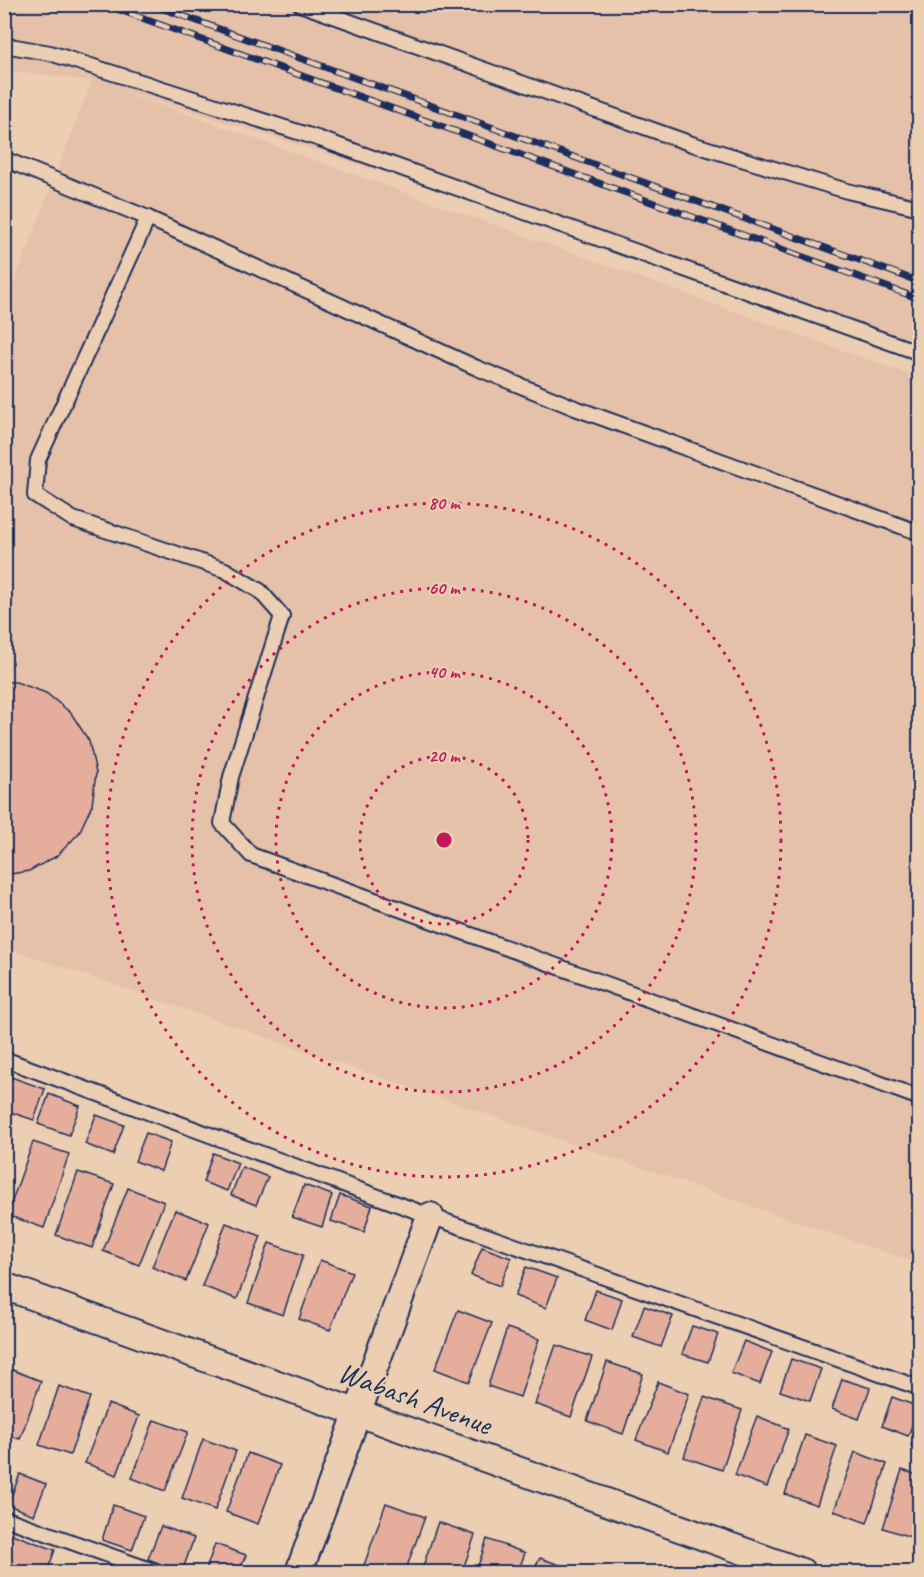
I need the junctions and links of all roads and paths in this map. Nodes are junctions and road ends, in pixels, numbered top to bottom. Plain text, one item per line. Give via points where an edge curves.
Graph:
1 (300, 4) edge
2 (4, 45) edge
3 (4, 159) edge
4 (920, 208) edge
5 (148, 218) junction
6 (920, 353) edge
7 (920, 532) edge
8 (4, 1059) edge
9 (920, 1098) edge
10 (430, 1216) junction
11 (4, 1286) edge
12 (920, 1388) edge
13 (357, 1412) junction
14 (4, 1518) edge
15 (156, 1572) edge
16 (298, 1572) edge
17 (802, 1572) edge

1 - 4 lane via 692,144 847,191
2 - 6 lane via 50,53 320,139
3 - 5 lane
5 - 7 lane via 477,368 575,408
5 - 9 lane via 38,460 35,495 73,519 225,570 260,591 282,616 231,777 222,823 251,855
8 - 10 lane
10 - 12 lane
10 - 13 street
11 - 13 street, Wabash Avenue
13 - 16 street
13 - 17 street, Wabash Avenue
14 - 15 lane

